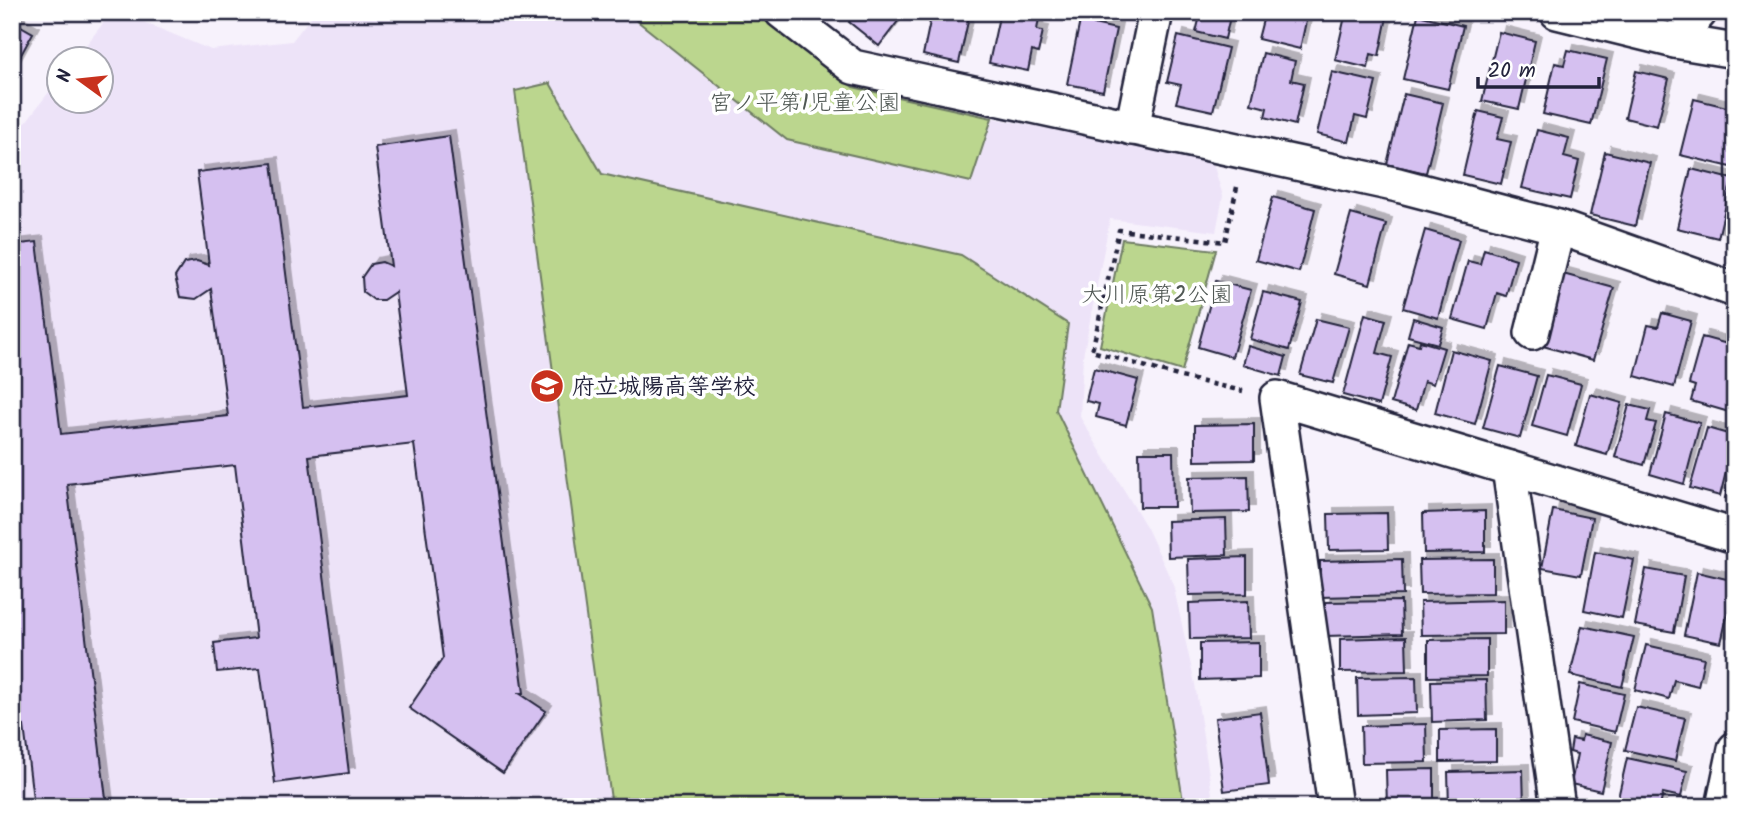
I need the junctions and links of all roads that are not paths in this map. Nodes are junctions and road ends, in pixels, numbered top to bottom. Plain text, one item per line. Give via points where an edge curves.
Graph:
1 (782, 12) edge
2 (1156, 12) edge
3 (1557, 12) edge
4 (1700, 12) edge
5 (1675, 41) junction
6 (1735, 51) edge
7 (1132, 128) junction
8 (1558, 227) junction
9 (1735, 289) edge
10 (1532, 333) dead end
11 (1509, 468) junction
12 (1735, 536) edge
13 (1735, 749) edge
14 (1335, 807) edge
15 (1558, 807) edge
16 (1723, 807) edge

1 - 7 street via 853,67
2 - 7 street
3 - 5 street
4 - 5 street
5 - 6 street
7 - 8 street via 1398,185
8 - 9 street
8 - 10 street
11 - 12 street
11 - 14 street via 1277,398
11 - 15 street
13 - 16 street

